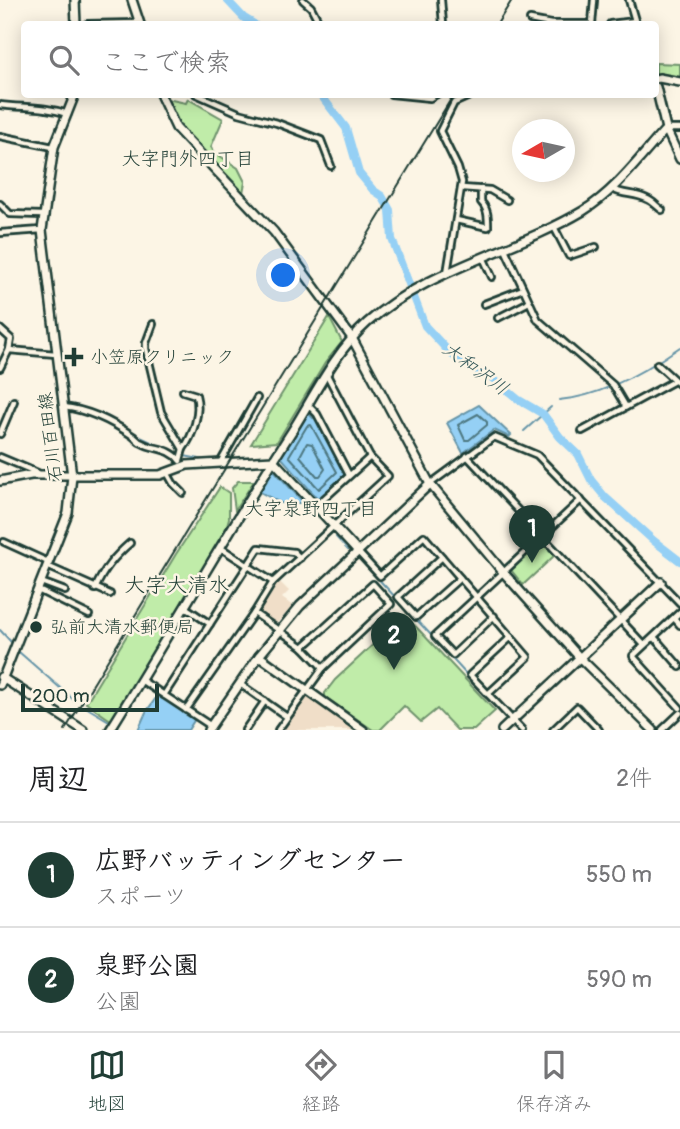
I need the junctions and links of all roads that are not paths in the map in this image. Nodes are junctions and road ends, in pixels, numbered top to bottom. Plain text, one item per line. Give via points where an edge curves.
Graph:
1 (75, 0) edge
2 (132, 0) edge
3 (303, 0) edge
4 (441, 0) edge
5 (594, 0) edge
6 (629, 0) edge
7 (530, 20) dead end
8 (76, 21) edge
9 (138, 21) edge
10 (318, 21) edge
11 (443, 21) edge
12 (535, 21) edge
13 (592, 21) edge
14 (635, 21) edge
15 (659, 78) edge
16 (680, 82) edge
17 (74, 98) edge
18 (162, 98) edge
19 (204, 98) edge
20 (465, 98) edge
21 (659, 98) edge
22 (0, 106) edge
23 (69, 115) junction
24 (666, 129) junction
25 (680, 129) edge
26 (0, 135) edge
27 (54, 147) junction
28 (680, 159) edge
29 (331, 166) dead end
30 (461, 188) junction
31 (481, 189) junction
32 (612, 189) junction
33 (508, 200) dead end
34 (0, 204) edge
35 (662, 210) dead end
36 (42, 215) junction
37 (456, 219) junction
38 (554, 226) junction
39 (42, 230) junction
40 (0, 233) edge
41 (596, 247) dead end
42 (505, 248) junction
43 (483, 256) junction
44 (447, 274) junction
45 (492, 277) dead end
46 (523, 289) junction
47 (529, 302) junction
48 (484, 304) dead end
49 (498, 318) dead end
50 (153, 324) dead end
51 (0, 329) edge
52 (352, 338) junction
53 (9, 350) junction
54 (56, 354) junction
55 (657, 364) dead end
56 (0, 368) edge
57 (326, 374) junction
58 (674, 381) junction
59 (680, 385) edge
60 (183, 391) dead end
61 (257, 398) dead end
62 (14, 401) dead end
63 (308, 405) junction
64 (63, 407) junction
65 (626, 407) junction
66 (582, 431) dead end
67 (0, 434) edge
68 (183, 449) junction
69 (467, 456) junction
70 (0, 457) edge
71 (370, 457) junction
72 (273, 460) junction
73 (181, 463) junction
74 (220, 464) junction
75 (168, 474) junction
76 (43, 475) junction
77 (349, 475) junction
78 (72, 476) junction
79 (0, 481) edge
80 (430, 484) junction
81 (183, 494) dead end
82 (581, 500) junction
83 (316, 506) junction
84 (334, 527) junction
85 (542, 536) junction
86 (4, 542) dead end
87 (130, 543) dead end
88 (221, 548) junction
89 (358, 552) junction
90 (442, 557) junction
91 (300, 558) junction
92 (48, 564) junction
93 (248, 566) junction
94 (503, 572) junction
95 (460, 578) junction
96 (273, 582) junction
97 (661, 582) junction
98 (40, 586) junction
99 (95, 589) junction
100 (65, 591) dead end
101 (110, 594) dead end
102 (477, 597) junction
103 (680, 603) edge
104 (185, 607) junction
105 (680, 612) edge
106 (254, 614) junction
107 (89, 615) dead end
108 (494, 617) junction
109 (674, 618) junction
110 (620, 620) junction
111 (210, 624) junction
112 (680, 625) edge
113 (279, 630) junction
114 (511, 637) junction
115 (654, 638) junction
116 (644, 645) junction
117 (303, 647) junction
118 (259, 656) junction
119 (580, 658) junction
120 (323, 667) junction
121 (680, 667) edge
122 (1, 680) edge
123 (140, 680) junction
124 (240, 684) junction
125 (306, 689) junction
126 (488, 694) junction
127 (164, 695) junction
128 (265, 701) junction
129 (186, 710) junction
130 (680, 710) edge
131 (287, 717) junction
132 (513, 720) junction
133 (210, 728) edge
134 (557, 729) edge
135 (83, 730) edge
136 (110, 730) edge
137 (245, 730) edge
138 (278, 730) edge
139 (363, 730) edge
140 (502, 730) edge
141 (522, 730) edge
142 (599, 730) edge
143 (653, 730) edge
144 (662, 730) edge

1 - 8 street
2 - 9 street
3 - 10 street
4 - 11 street
5 - 13 street
6 - 14 street
7 - 12 street
15 - 16 street
17 - 23 street, 石川百田線
18 - 52 street via 176,128 264,219
19 - 29 street via 321,140
20 - 30 street via 454,103 440,131 458,168
21 - 24 street
22 - 23 street via 38,105
23 - 27 street, 石川百田線
24 - 25 street
24 - 28 street
24 - 32 street
26 - 27 street
27 - 36 street, 石川百田線
30 - 31 street
30 - 37 street
31 - 33 street
31 - 37 street via 488,227
32 - 35 street via 649,199
32 - 38 street
34 - 36 street via 10,214
36 - 39 street, 石川百田線
37 - 44 street
38 - 41 street via 569,256
38 - 42 street
39 - 40 street
39 - 54 street, 石川百田線
42 - 43 street
42 - 46 street
43 - 44 street
43 - 45 street
44 - 52 street via 396,302
46 - 47 street
46 - 48 street
47 - 49 street
47 - 65 street via 547,330 613,384
50 - 68 street via 146,343 154,388 161,412
51 - 53 street via 11,339
52 - 57 street
52 - 80 street
53 - 54 street
53 - 56 street
54 - 64 street, 石川百田線
55 - 58 street
57 - 63 street
57 - 71 street
58 - 59 street
58 - 65 street
60 - 68 street via 196,396 198,402 192,437
61 - 74 street
62 - 67 street
63 - 72 street
63 - 77 street
64 - 73 street via 80,408
64 - 78 street, 石川百田線
65 - 66 street
68 - 73 street
69 - 80 street
69 - 82 street via 494,437 537,455
69 - 85 street
70 - 76 street
71 - 77 street
71 - 84 street via 388,477
72 - 74 street
72 - 83 street
72 - 88 street
73 - 74 street
73 - 75 street
75 - 78 street
75 - 81 street
76 - 78 street
76 - 79 street
77 - 83 street
78 - 92 street, 石川百田線 via 68,513
80 - 89 street
80 - 94 street
82 - 85 street
82 - 97 street
83 - 84 street
84 - 89 street
84 - 91 street
85 - 94 street
85 - 110 street
86 - 92 street
87 - 99 street via 115,555
88 - 93 street
88 - 104 street
89 - 90 street via 380,576 424,536
89 - 113 street
90 - 95 street
90 - 95 street via 398,597 416,617
91 - 93 street via 294,552 259,548
91 - 96 street
92 - 98 street, 石川百田線
92 - 99 street
93 - 96 street
93 - 111 street
94 - 102 street
94 - 119 street
95 - 102 street
96 - 106 street
97 - 103 street
97 - 110 street
98 - 100 street
98 - 107 street
98 - 122 street, 石川百田線
99 - 101 street
102 - 108 street
102 - 108 street via 435,636 453,655
104 - 111 street
104 - 123 street
105 - 109 street
106 - 113 street
106 - 129 street
108 - 114 street
109 - 112 street
109 - 115 street
110 - 116 street
110 - 119 street
111 - 127 street
113 - 117 street
113 - 118 street
114 - 126 street via 528,657
114 - 126 street via 470,675
115 - 116 street
115 - 121 street
116 - 130 street via 633,656
117 - 120 street
117 - 120 street via 373,584 391,604
118 - 124 street
118 - 125 street
119 - 132 street
119 - 143 street
120 - 125 street
122 - 135 street
123 - 127 street
123 - 136 street
124 - 128 street
124 - 133 street
125 - 131 street
125 - 139 street
126 - 132 street
127 - 129 street
128 - 131 street
128 - 137 street
129 - 133 street
130 - 144 street
131 - 138 street
132 - 140 street
132 - 141 street
134 - 142 street via 577,707

